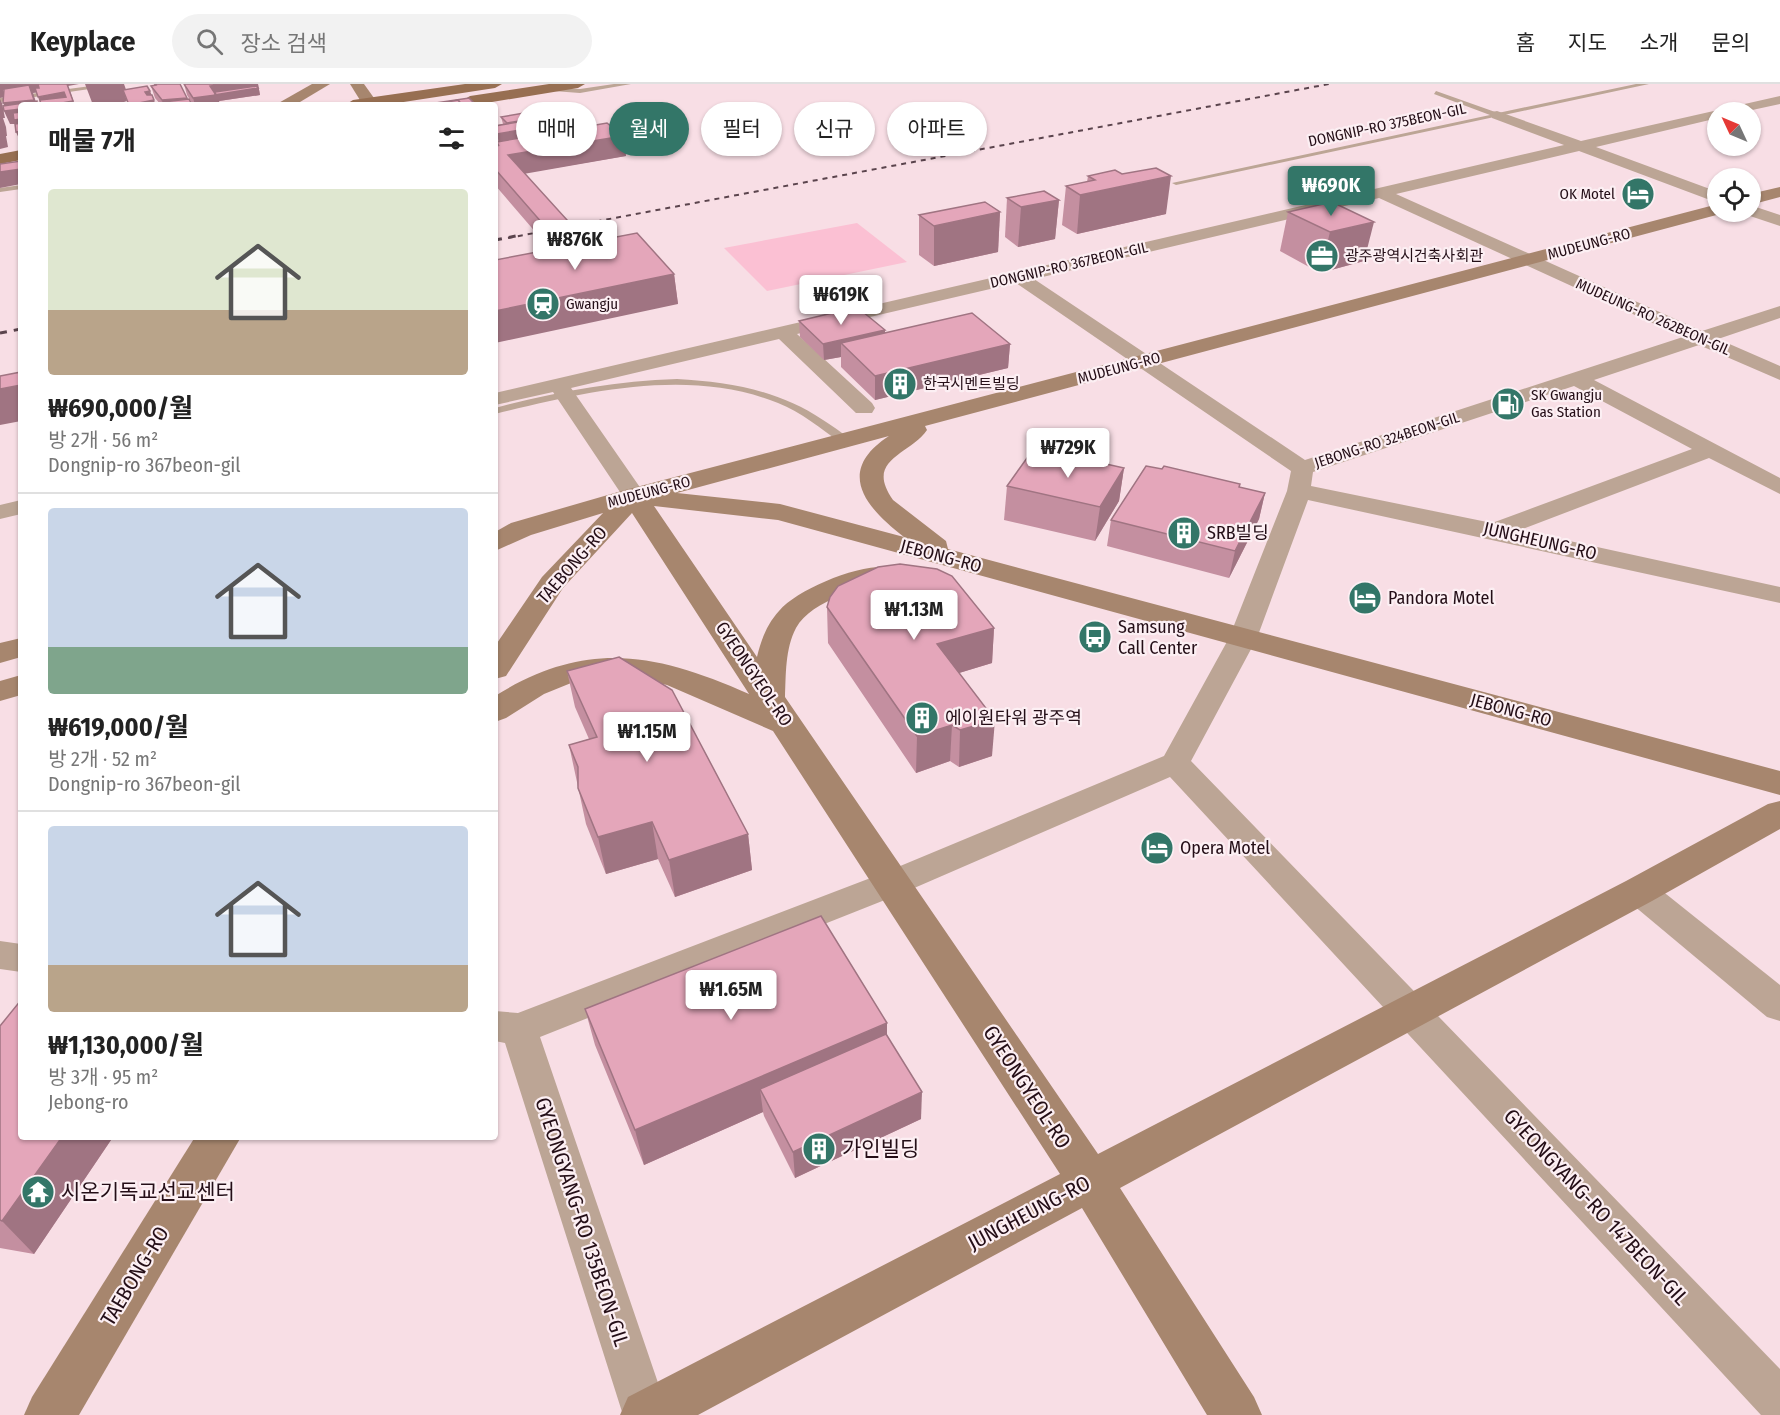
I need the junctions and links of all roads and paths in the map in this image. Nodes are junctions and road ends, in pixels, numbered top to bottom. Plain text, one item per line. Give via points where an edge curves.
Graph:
1 (121, 84) edge
2 (323, 84) edge
3 (357, 84) edge
4 (495, 84) edge
5 (578, 84) edge
6 (628, 84) edge
7 (1646, 84) edge
8 (540, 90) junction
9 (1436, 93) dead end
10 (0, 100) edge
11 (1780, 100) edge
12 (290, 102) edge
13 (369, 102) edge
14 (382, 102) edge
15 (461, 102) edge
16 (1761, 104) edge
17 (1761, 108) edge
18 (1780, 114) edge
19 (1497, 115) junction
20 (1707, 117) edge
21 (1580, 146) junction
22 (18, 156) edge
23 (0, 159) edge
24 (18, 170) edge
25 (0, 173) edge
26 (1176, 183) dead end
27 (18, 187) edge
28 (0, 190) edge
29 (1379, 192) junction
30 (1780, 192) edge
31 (1707, 194) edge
32 (1761, 197) edge
33 (1707, 212) edge
34 (1761, 214) edge
35 (1780, 221) edge
36 (1526, 261) junction
37 (1018, 276) junction
38 (1780, 312) edge
39 (782, 331) junction
40 (1700, 337) junction
41 (1142, 362) junction
42 (1780, 374) edge
43 (1575, 378) junction
44 (562, 389) junction
45 (498, 399) edge
46 (864, 408) dead end
47 (498, 410) edge
48 (949, 412) junction
49 (844, 440) junction
50 (1711, 450) junction
51 (1301, 480) junction
52 (1780, 487) edge
53 (634, 496) junction
54 (18, 508) edge
55 (0, 512) edge
56 (508, 529) edge
57 (1494, 531) junction
58 (968, 563) junction
59 (1780, 595) edge
60 (1243, 638) junction
61 (18, 648) edge
62 (0, 653) edge
63 (498, 664) edge
64 (18, 686) edge
65 (0, 691) edge
66 (498, 709) edge
67 (778, 711) junction
68 (1175, 763) junction
69 (1780, 783) edge
70 (1780, 813) edge
71 (893, 882) junction
72 (1639, 891) junction
73 (0, 955) edge
74 (18, 958) edge
75 (1780, 1006) edge
76 (1411, 1012) junction
77 (507, 1027) edge
78 (217, 1140) edge
79 (1090, 1181) junction
80 (1780, 1402) edge
81 (50, 1415) edge
82 (646, 1415) edge
83 (1236, 1415) edge

1 - 10 lane via 82,93
2 - 12 street
3 - 13 street
4 - 14 main road
5 - 8 main road
6 - 8 lane via 580,91
7 - 19 lane, DONGNIP-RO 375BEON-GIL
8 - 15 main road
9 - 19 lane, DONGNIP-RO 375BEON-GIL
11 - 16 street
17 - 18 street
19 - 21 street
19 - 26 lane, DONGNIP-RO 375BEON-GIL
20 - 21 street, DONGNIP-RO 367BEON-GIL
21 - 29 street, DONGNIP-RO 367BEON-GIL
21 - 31 street
22 - 23 main road
24 - 25 main road
27 - 28 lane
29 - 36 street, MUDEUNG-RO 262BEON-GIL
29 - 37 street, DONGNIP-RO 367BEON-GIL
30 - 32 street
33 - 36 street, MUDEUNG-RO
34 - 35 street
36 - 40 street, MUDEUNG-RO 262BEON-GIL
36 - 41 street, MUDEUNG-RO
37 - 39 street, DONGNIP-RO 367BEON-GIL
37 - 41 street
38 - 40 street, JEBONG-RO 324BEON-GIL
39 - 44 street, DONGNIP-RO 367BEON-GIL
39 - 46 street
40 - 42 street, MUDEUNG-RO 262BEON-GIL
40 - 43 street, JEBONG-RO 324BEON-GIL
41 - 48 street, MUDEUNG-RO
41 - 51 street
43 - 50 street
43 - 51 street, JEBONG-RO 324BEON-GIL
44 - 45 street, DONGNIP-RO 367BEON-GIL
44 - 47 lane
44 - 49 lane via 627,384 736,387 782,402
44 - 53 street
48 - 49 street, MUDEUNG-RO
48 - 58 street via 889,445 875,458 870,472 874,491 884,508
49 - 53 street, MUDEUNG-RO
50 - 52 street
50 - 57 street
51 - 57 street, JUNGHEUNG-RO
51 - 60 street, JEBONG-RO 324BEON-GIL
53 - 56 street, MUDEUNG-RO
53 - 58 street, JEBONG-RO via 780,512
53 - 63 street, TAEBONG-RO via 552,583
53 - 67 street, GYEONGYEOL-RO
54 - 55 street
57 - 59 street, JUNGHEUNG-RO
58 - 60 street, JEBONG-RO
58 - 67 street via 880,575 838,585 812,600 784,622 773,652
60 - 68 street
60 - 69 street, JEBONG-RO
61 - 62 street
64 - 65 street
66 - 67 street via 519,693 573,670 636,668 686,679
67 - 71 street, GYEONGYEOL-RO
68 - 71 street
68 - 76 street
70 - 72 street, JUNGHEUNG-RO
71 - 77 street
71 - 79 street, GYEONGYEOL-RO
72 - 75 street
72 - 76 street, JUNGHEUNG-RO
73 - 74 street
76 - 79 street, JUNGHEUNG-RO
76 - 80 street, GYEONGYANG-RO 147BEON-GIL
77 - 82 street, GYEONGYANG-RO 135BEON-GIL
78 - 81 street, TAEBONG-RO
79 - 82 street, JUNGHEUNG-RO
79 - 83 street, GYEONGYEOL-RO

